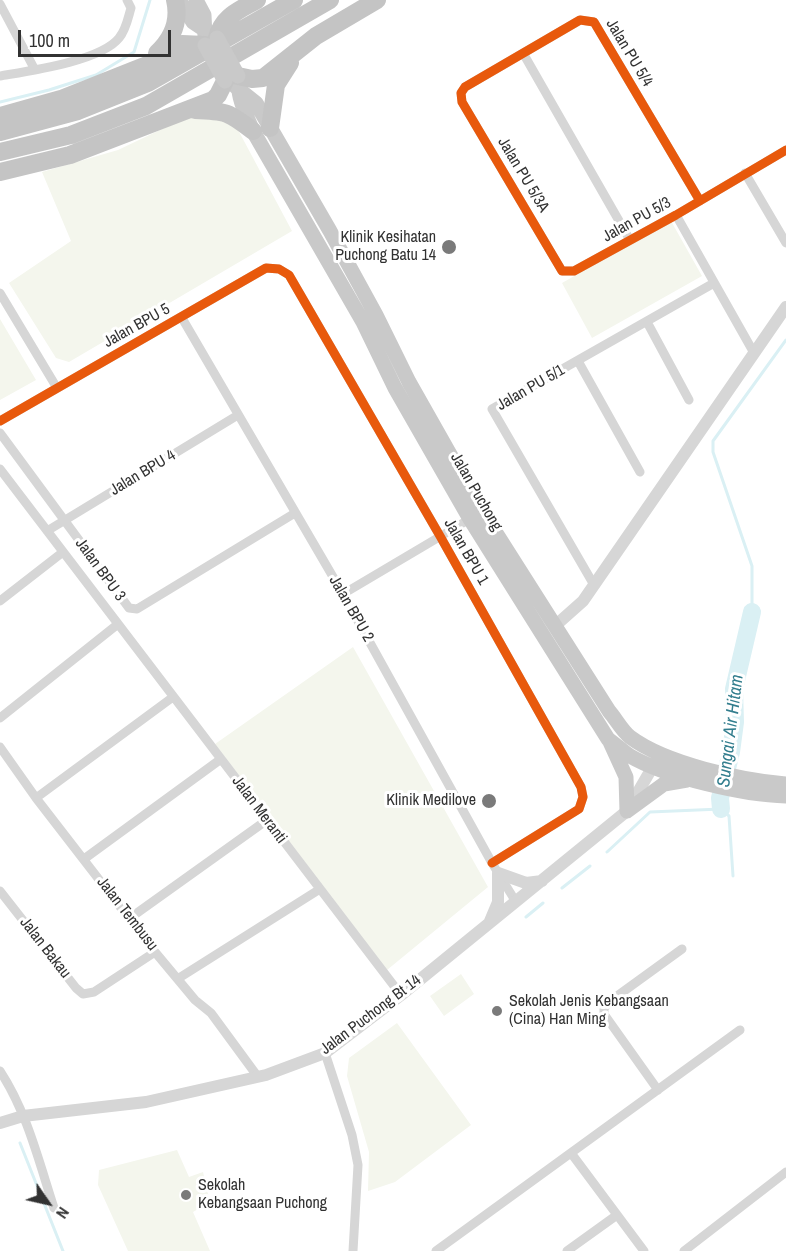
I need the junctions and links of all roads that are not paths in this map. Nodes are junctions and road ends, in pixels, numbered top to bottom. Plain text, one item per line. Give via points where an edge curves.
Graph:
1 (127, 0) edge
2 (177, 0) edge
3 (196, 0) edge
4 (257, 0) edge
5 (294, 0) edge
6 (330, 0) edge
7 (377, 0) edge
8 (0, 4) edge
9 (316, 36) junction
10 (209, 37) junction
11 (523, 53) junction
12 (35, 70) junction
13 (134, 70) junction
14 (0, 76) edge
15 (233, 82) junction
16 (461, 93) joint
17 (187, 110) junction
18 (0, 116) edge
19 (262, 130) junction
20 (0, 132) edge
21 (786, 150) edge
22 (0, 152) edge
23 (0, 172) edge
24 (745, 173) junction
25 (700, 201) junction
26 (676, 215) junction
27 (630, 240) junction
28 (786, 243) edge
29 (562, 271) joint
30 (289, 275) joint
31 (714, 283) junction
32 (0, 293) edge
33 (786, 306) edge
34 (182, 318) junction
35 (647, 322) junction
36 (754, 353) junction
37 (578, 361) junction
38 (57, 388) junction
39 (689, 400) dead end
40 (238, 415) junction
41 (0, 421) edge
42 (0, 433) edge
43 (640, 472) dead end
44 (2, 474) edge
45 (295, 513) junction
46 (476, 515) junction
47 (64, 521) junction
48 (47, 531) junction
49 (440, 536) junction
50 (63, 552) junction
51 (594, 585) junction
52 (343, 594) junction
53 (0, 601) edge
54 (118, 624) junction
55 (556, 625) junction
56 (173, 697) junction
57 (0, 718) edge
58 (608, 739) junction
59 (0, 747) edge
60 (220, 759) junction
61 (656, 760) junction
62 (702, 776) junction
63 (786, 784) edge
64 (742, 785) junction
65 (786, 796) edge
66 (36, 798) junction
67 (627, 811) junction
68 (267, 820) junction
69 (84, 860) junction
70 (495, 868) junction
71 (542, 881) junction
72 (320, 889) junction
73 (0, 891) edge
74 (516, 902) junction
75 (130, 918) junction
76 (489, 922) junction
77 (682, 949) dead end
78 (155, 952) junction
79 (179, 978) junction
80 (400, 995) junction
81 (740, 1030) dead end
82 (325, 1053) junction
83 (0, 1071) edge
84 (258, 1077) junction
85 (658, 1090) junction
86 (23, 1116) junction
87 (0, 1123) edge
88 (571, 1153) junction
89 (786, 1172) edge
90 (54, 1208) dead end
91 (617, 1215) junction
92 (353, 1251) edge
93 (436, 1251) edge
94 (567, 1251) edge
95 (644, 1251) edge
96 (684, 1251) edge

1 - 12 street via 131,8 118,40 94,55
2 - 10 main road, Jalan Puchong
2 - 13 highway via 176,26 171,38
3 - 10 main road, Jalan Puchong
4 - 10 highway via 225,20
5 - 20 highway via 148,83 78,111
6 - 22 highway via 146,106 71,135
7 - 9 highway
8 - 12 street
9 - 15 highway via 262,78
9 - 19 highway via 286,67
10 - 13 highway via 182,44
10 - 15 main road, Jalan Puchong, bridge
11 - 16 street, Jalan PU 5/4
11 - 25 street, Jalan PU 5/4 via 580,20 594,22
11 - 27 street
12 - 14 street
13 - 18 highway via 62,99
15 - 17 highway via 213,100
15 - 19 main road, Jalan Puchong via 242,108
16 - 29 street, Jalan PU 5/3A via 462,102
17 - 19 highway via 221,111
17 - 23 highway via 70,155
19 - 46 main road, Jalan Puchong via 395,388
19 - 46 main road, Jalan Puchong via 330,231
21 - 24 street, Jalan PU 5/3
24 - 25 street, Jalan PU 5/3
24 - 28 street
25 - 26 street, Jalan PU 5/3
26 - 27 street, Jalan PU 5/3
26 - 31 street
27 - 29 street, Jalan PU 5/3 via 574,271
30 - 34 street, Jalan BPU 5 via 266,268
30 - 49 street, Jalan BPU 1
31 - 35 street, Jalan PU 5/1
31 - 36 street
32 - 38 street
33 - 36 street
34 - 38 street, Jalan BPU 5
34 - 40 street, Jalan BPU 2
35 - 37 street, Jalan PU 5/1
35 - 39 street
36 - 51 street
37 - 43 street
37 - 51 street, Jalan PU 5/1 via 492,410
38 - 41 street, Jalan BPU 5
40 - 45 street, Jalan BPU 2
40 - 47 street, Jalan BPU 4
42 - 47 street, Jalan BPU 3
44 - 48 street, Jalan Meranti
45 - 47 street, Jalan BPU 3 via 137,609 123,603
45 - 52 street, Jalan BPU 2
46 - 49 street
46 - 55 main road, Jalan Puchong
46 - 58 main road, Jalan Puchong
47 - 48 street, Jalan BPU 4
48 - 50 street, Jalan Meranti
49 - 52 street
49 - 70 street, Jalan BPU 1 via 583,796 579,809 541,832
50 - 53 street
50 - 54 street, Jalan Meranti
51 - 55 street via 583,602
52 - 70 street, Jalan BPU 2
54 - 56 street, Jalan Meranti
54 - 57 street
55 - 61 main road, Jalan Puchong via 609,711 628,736
56 - 60 street, Jalan Meranti
56 - 66 street
58 - 61 main road, Jalan Puchong via 630,755
58 - 67 main road via 626,777
59 - 66 street, Jalan Tembusu
60 - 68 street, Jalan Meranti
60 - 69 street
61 - 62 main road, Jalan Puchong
61 - 67 street, Jalan Puchong Bt 14
62 - 64 main road, Jalan Puchong
62 - 67 main road via 664,784
63 - 64 main road, Jalan Puchong
64 - 65 main road, Jalan Puchong
66 - 69 street, Jalan Tembusu
67 - 71 street, Jalan Puchong Bt 14
68 - 72 street, Jalan Meranti
68 - 75 street
69 - 75 street, Jalan Tembusu
70 - 71 street via 526,883
70 - 74 street, Jalan BPU 2
70 - 76 street via 498,902
71 - 74 street, Jalan Puchong Bt 14
72 - 79 street
72 - 80 street, Jalan Meranti
73 - 78 street, Jalan Bakau via 83,994 94,992
74 - 76 street, Jalan Puchong Bt 14
75 - 78 street, Jalan Tembusu
76 - 80 street, Jalan Puchong Bt 14
77 - 85 street via 604,1008 604,1014
78 - 79 street, Jalan Tembusu
79 - 84 street, Jalan Tembusu via 195,1000 211,1013
80 - 82 street, Jalan Puchong Bt 14
81 - 85 street
82 - 84 street, Jalan Puchong Bt 14
82 - 92 street via 358,1165
83 - 86 street
84 - 86 street, Jalan Puchong Bt 14 via 146,1102
85 - 88 street
86 - 87 street, Jalan Puchong Bt 14
86 - 90 street
88 - 91 street
88 - 93 street
89 - 96 street
91 - 94 street
91 - 95 street

